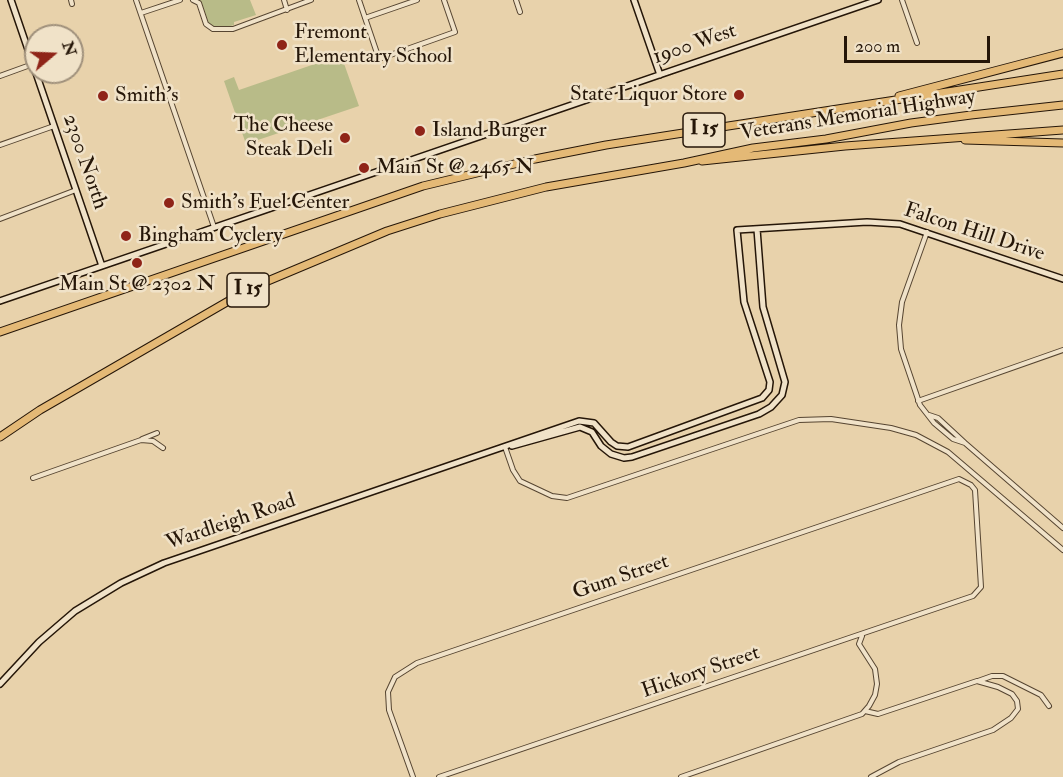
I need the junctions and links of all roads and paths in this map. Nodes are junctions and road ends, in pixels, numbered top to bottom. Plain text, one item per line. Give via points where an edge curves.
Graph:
1 (10, 0) edge
2 (136, 0) edge
3 (180, 0) edge
4 (193, 0) edge
5 (284, 0) edge
6 (311, 0) edge
7 (358, 0) edge
8 (417, 0) edge
9 (444, 0) edge
10 (516, 0) edge
11 (633, 0) edge
12 (878, 0) edge
13 (902, 0) edge
14 (287, 9) junction
15 (520, 12) dead end
16 (141, 13) junction
17 (365, 18) junction
18 (24, 39) edge
19 (917, 43) dead end
20 (1063, 53) edge
21 (24, 67) edge
22 (1063, 74) edge
23 (660, 75) junction
24 (0, 76) edge
25 (40, 84) edge
26 (874, 104) junction
27 (1063, 105) edge
28 (54, 126) junction
29 (1063, 130) edge
30 (939, 139) junction
31 (1063, 142) edge
32 (0, 145) edge
33 (684, 163) junction
34 (76, 190) junction
35 (0, 219) edge
36 (214, 227) junction
37 (758, 229) junction
38 (927, 232) junction
39 (102, 266) junction
40 (1063, 279) edge
41 (0, 301) edge
42 (0, 332) edge
43 (1063, 350) edge
44 (918, 401) junction
45 (157, 433) dead end
46 (0, 437) edge
47 (141, 440) junction
48 (504, 447) junction
49 (163, 448) dead end
50 (33, 478) dead end
51 (959, 479) joint
52 (1063, 528) edge
53 (1063, 550) edge
54 (865, 633) junction
55 (977, 681) junction
56 (0, 684) edge
57 (1049, 706) dead end
58 (865, 711) junction
59 (413, 777) edge
60 (439, 777) edge
61 (682, 777) edge
62 (871, 777) edge

1 - 18 main road, 2300 North
2 - 16 street
3 - 16 street
4 - 14 street via 199,3 206,24 213,29 232,29
5 - 14 street
6 - 14 street
7 - 17 street
8 - 17 street
9 - 17 street via 455,32 379,59
10 - 15 street
11 - 23 main road
12 - 23 main road, 1900 West
13 - 19 street
16 - 36 street
20 - 26 highway
21 - 24 street
22 - 26 highway, Veterans Memorial Highway / I 15
23 - 36 main road, 1900 West
25 - 28 main road, 2300 North
26 - 42 highway, Veterans Memorial Highway / I 15 via 606,145 423,186
27 - 33 highway, Veterans Memorial Highway / I 15 via 911,123
28 - 32 street
28 - 34 main road, 2300 North
29 - 30 highway
30 - 31 highway
30 - 33 highway
33 - 46 highway, Veterans Memorial Highway / I 15 via 546,187 377,235 251,288
34 - 35 street
34 - 39 main road, 2300 North
36 - 39 main road, 1900 West
37 - 38 main road, Falcon Hill Drive via 867,222 900,224
37 - 48 main road via 763,308 785,382 782,395 771,407 632,457 607,452 592,432 580,427
37 - 48 main road, Falcon Hill Drive via 734,230 744,302 770,381 765,396 632,447 614,444 597,425 584,420
38 - 40 main road, Falcon Hill Drive
38 - 44 street via 903,294 899,324 901,349
39 - 41 main road, 1900 West
43 - 44 street
44 - 52 street via 950,437 965,443
45 - 47 street
47 - 49 street via 153,441
47 - 50 street
48 - 53 street via 520,481 552,496 567,498 799,420 825,418 891,428 916,435 948,452
48 - 56 main road, Wardleigh Road via 135,576 63,621
51 - 54 street, Hickory Street via 975,490 981,587 973,597
51 - 59 street, Gum Street via 417,663 395,677 388,692 390,710
54 - 58 street via 860,644 875,669 877,684
54 - 60 street, Hickory Street
55 - 57 street via 1003,676 1041,695
55 - 58 street via 878,714
55 - 62 street via 1012,694 1018,709 1011,718 993,730 899,762
58 - 61 street

